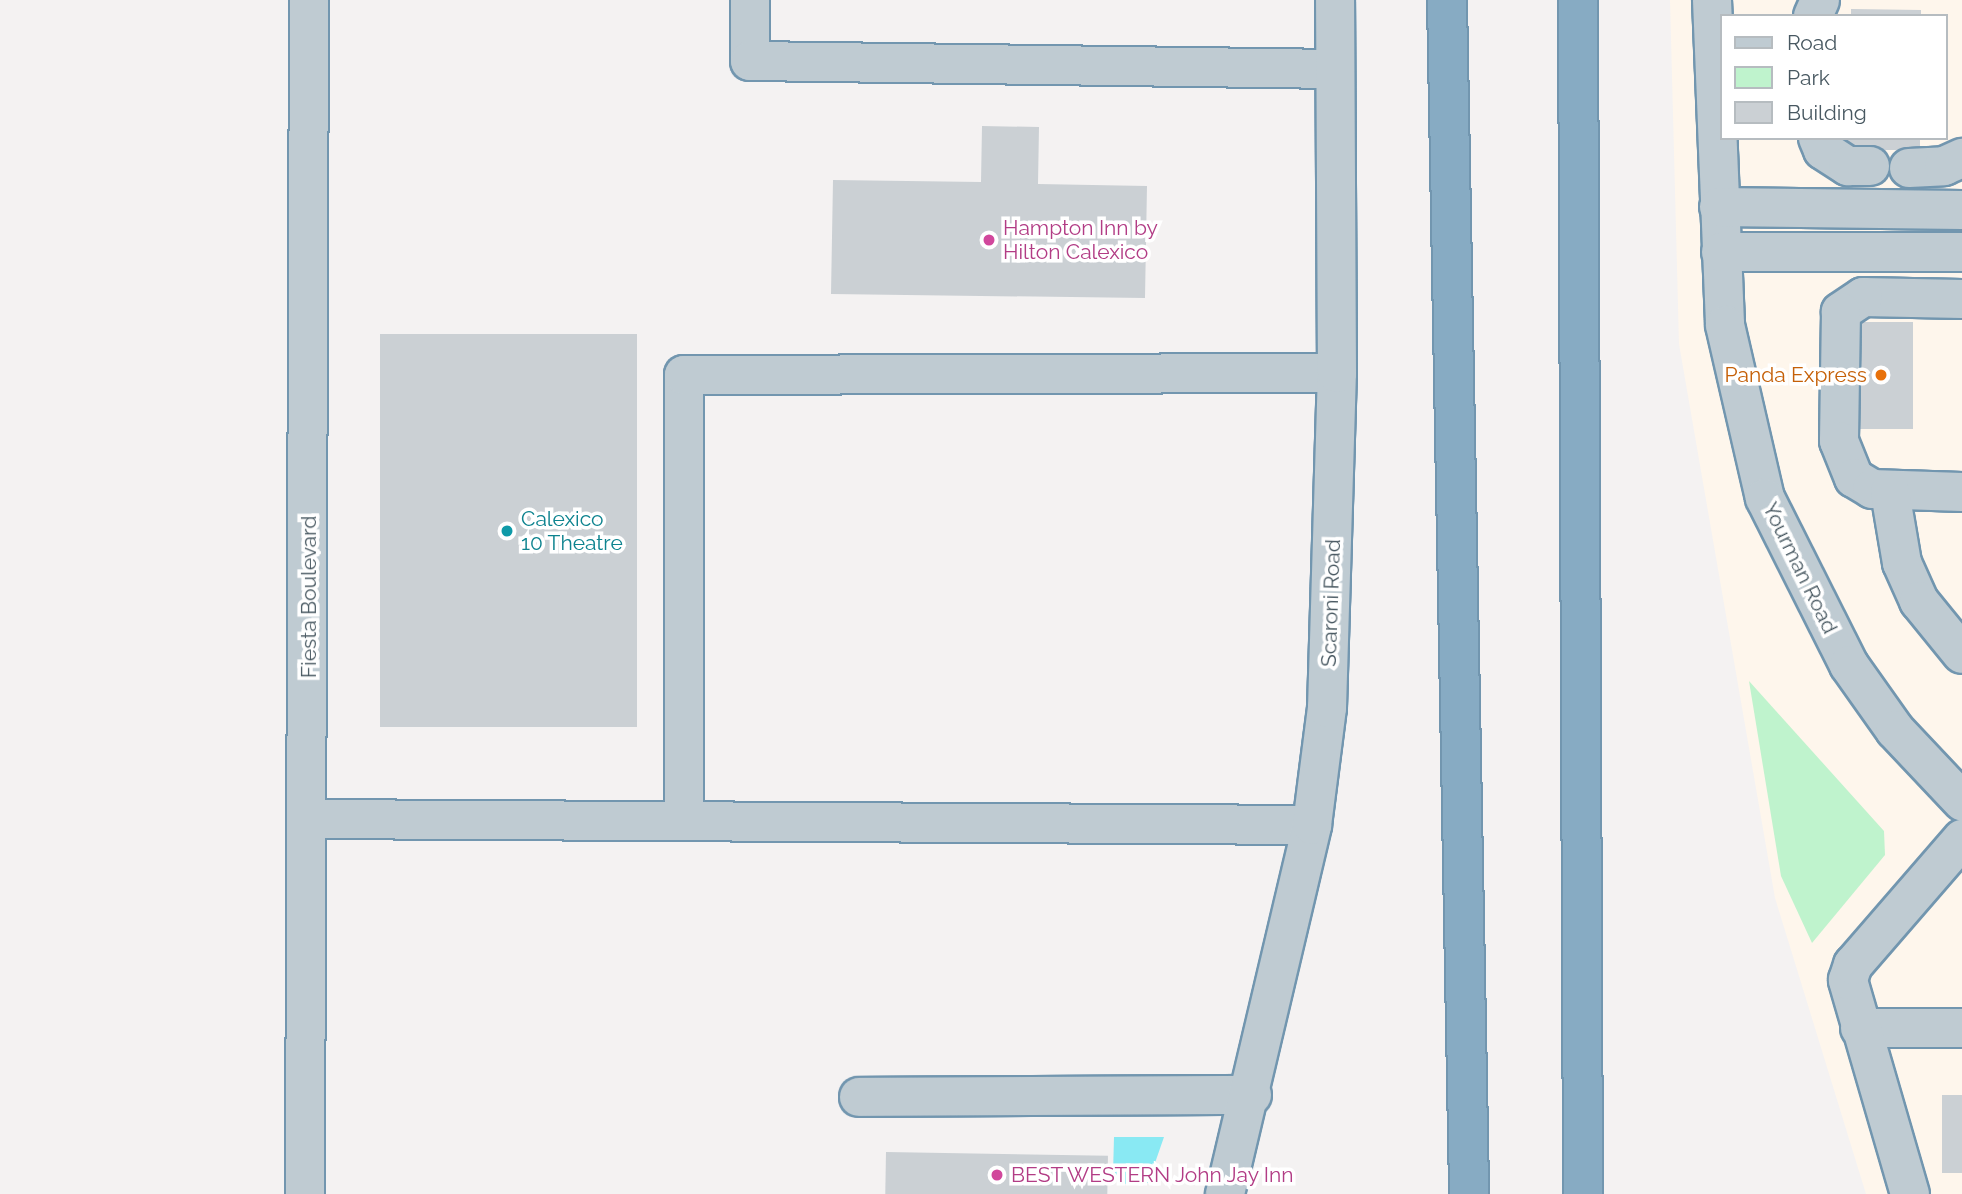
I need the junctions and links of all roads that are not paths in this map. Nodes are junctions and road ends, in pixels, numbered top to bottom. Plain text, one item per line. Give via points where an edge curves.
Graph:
1 (309, 0) edge
2 (750, 0) edge
3 (1335, 0) edge
4 (1447, 0) edge
5 (1578, 0) edge
6 (1712, 0) edge
7 (1335, 69) junction
8 (1819, 140) edge
9 (1962, 158) edge
10 (1870, 166) dead end
11 (1909, 168) dead end
12 (1719, 207) junction
13 (1962, 210) edge
14 (1721, 252) junction
15 (1962, 252) edge
16 (1962, 299) edge
17 (1337, 373) junction
18 (1890, 492) junction
19 (1962, 492) edge
20 (1962, 654) edge
21 (1962, 801) edge
22 (309, 819) junction
23 (684, 821) junction
24 (1312, 825) junction
25 (1962, 839) edge
26 (1860, 1028) junction
27 (1962, 1028) edge
28 (1252, 1095) junction
29 (859, 1097) dead end
30 (304, 1194) edge
31 (1225, 1194) edge
32 (1469, 1194) edge
33 (1583, 1194) edge
34 (1910, 1194) edge

1 - 22 street, Fiesta Boulevard
2 - 7 street via 750,61
3 - 7 street, Scaroni Road
4 - 32 highway
5 - 33 highway
6 - 12 street, Yourman Road
7 - 17 street, Scaroni Road
8 - 10 street via 1823,150 1848,166
9 - 11 street via 1944,166
12 - 13 street
12 - 14 street, Yourman Road
14 - 15 street
14 - 21 street, Yourman Road via 1734,381 1765,498 1787,553 1849,665 1895,730
16 - 18 street via 1863,298 1841,312 1844,462 1854,478
17 - 23 street via 684,375
17 - 24 street, Scaroni Road via 1327,708
18 - 19 street
18 - 20 street via 1902,563 1919,601
22 - 23 street
22 - 30 street, Fiesta Boulevard
23 - 24 street
24 - 28 street, Scaroni Road
25 - 26 street via 1853,965 1848,981
26 - 27 street
26 - 34 street
28 - 29 street
28 - 31 street, Scaroni Road

